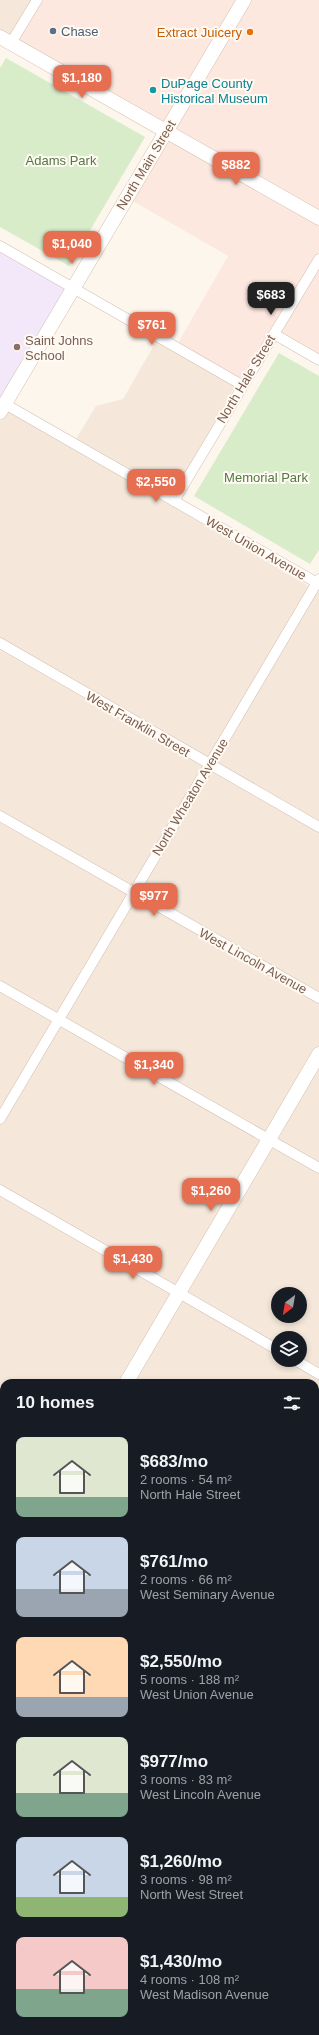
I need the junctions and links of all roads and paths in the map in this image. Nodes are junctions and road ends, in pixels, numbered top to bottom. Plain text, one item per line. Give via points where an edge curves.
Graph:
1 (37, 0) edge
2 (244, 0) edge
3 (6, 40) edge
4 (166, 131) junction
5 (319, 218) edge
6 (0, 246) edge
7 (319, 258) edge
8 (74, 288) junction
9 (274, 334) junction
10 (319, 360) edge
11 (242, 385) junction
12 (3, 408) edge
13 (174, 501) junction
14 (318, 582) edge
15 (0, 643) edge
16 (209, 765) junction
17 (0, 816) edge
18 (319, 827) edge
19 (133, 893) junction
20 (0, 986) edge
21 (319, 998) edge
22 (59, 1019) junction
23 (319, 1054) edge
24 (0, 1119) edge
25 (269, 1139) junction
26 (319, 1168) edge
27 (0, 1190) edge
28 (178, 1294) junction
29 (271, 1346) edge
30 (307, 1367) edge
31 (319, 1374) edge
32 (128, 1379) edge

1 - 3 street
2 - 4 street, North Main Street
3 - 4 street
4 - 5 street
4 - 8 street, North Main Street
6 - 8 street
7 - 9 street, North Hale Street
8 - 11 street
8 - 12 street, North Main Street
9 - 10 street
9 - 11 street, North Hale Street
11 - 13 street, North Hale Street
12 - 13 street, West Union Avenue
13 - 14 street, West Union Avenue
14 - 16 street, North Wheaton Avenue
15 - 16 street, West Franklin Street
16 - 18 street, West Franklin Street
16 - 19 street, North Wheaton Avenue
17 - 19 street, West Lincoln Avenue
19 - 21 street, West Lincoln Avenue
19 - 22 street, North Wheaton Avenue
20 - 22 street
22 - 24 street, North Wheaton Avenue
22 - 25 street
23 - 25 street
25 - 26 street
25 - 28 street
27 - 28 street
28 - 29 street
28 - 32 street
30 - 31 street

